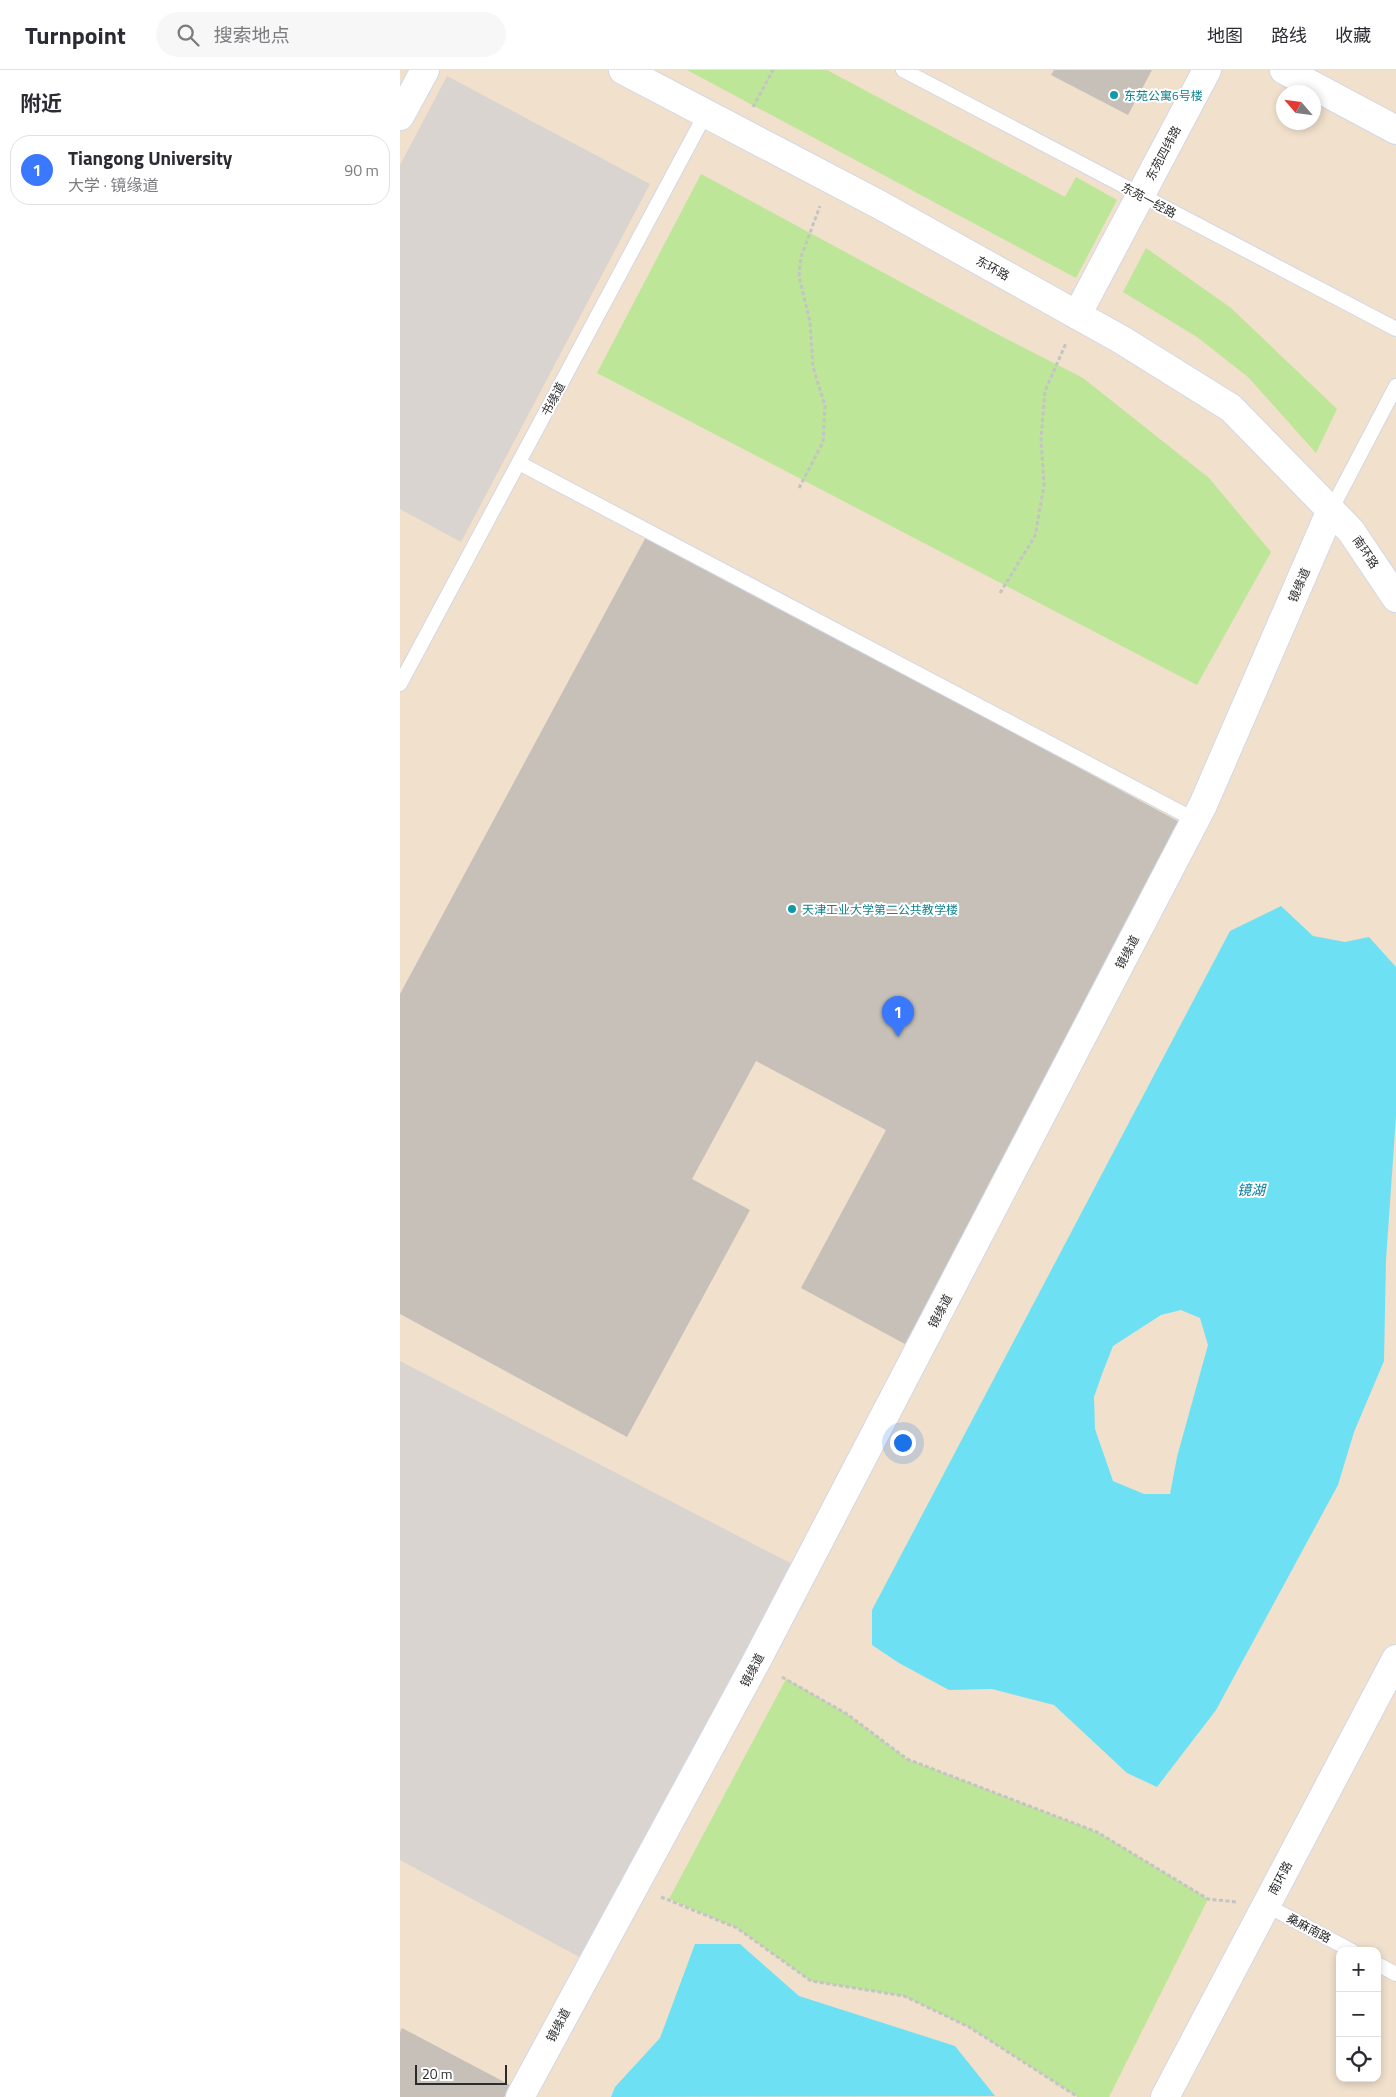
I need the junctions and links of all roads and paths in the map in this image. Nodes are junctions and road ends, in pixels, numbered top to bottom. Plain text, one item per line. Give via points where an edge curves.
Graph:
1 (425, 70) edge
2 (623, 70) edge
3 (773, 70) edge
4 (903, 70) edge
5 (1207, 70) edge
6 (1284, 70) edge
7 (706, 113) junction
8 (400, 116) edge
9 (1396, 130) edge
10 (740, 132) junction
11 (830, 178) junction
12 (1141, 196) junction
13 (1077, 316) junction
14 (1396, 329) edge
15 (1396, 386) edge
16 (519, 463) junction
17 (799, 488) dead end
18 (1331, 510) junction
19 (1000, 592) dead end
20 (1396, 598) edge
21 (400, 684) edge
22 (1195, 820) junction
23 (1396, 1659) edge
24 (756, 1662) junction
25 (631, 1890) junction
26 (1266, 1904) junction
27 (1345, 1947) edge
28 (1381, 1966) edge
29 (1396, 1974) edge
30 (520, 2097) edge
31 (1078, 2097) edge
32 (1165, 2097) edge

1 - 8 street
2 - 7 street, 东环路
3 - 10 path
4 - 12 lane, 东苑一经路
5 - 12 street, 东苑四纬路
6 - 9 street
7 - 10 street, 东环路
7 - 16 lane, 书缘道
10 - 11 street, 东环路
11 - 13 street, 东环路
11 - 17 path via 802,257 799,276 810,322 813,367 825,406 824,442
12 - 13 street, 东苑四纬路
12 - 14 lane, 东苑一经路
13 - 18 street, 东环路 via 1139,350 1231,408
13 - 19 path via 1045,392 1041,439 1044,486 1035,536
15 - 18 lane
16 - 21 lane, 书缘道
16 - 22 lane
18 - 20 street, 南环路 via 1351,531
18 - 22 street, 镜缘道
22 - 24 street, 镜缘道
23 - 26 street, 南环路
24 - 25 street, 镜缘道
24 - 26 path via 847,1714 907,1759 1097,1832 1208,1899
25 - 30 street, 镜缘道
25 - 31 path via 669,1899 737,1928 811,1981 904,1996 969,2027
26 - 27 lane, 桑麻南路
26 - 32 street, 南环路
28 - 29 lane

